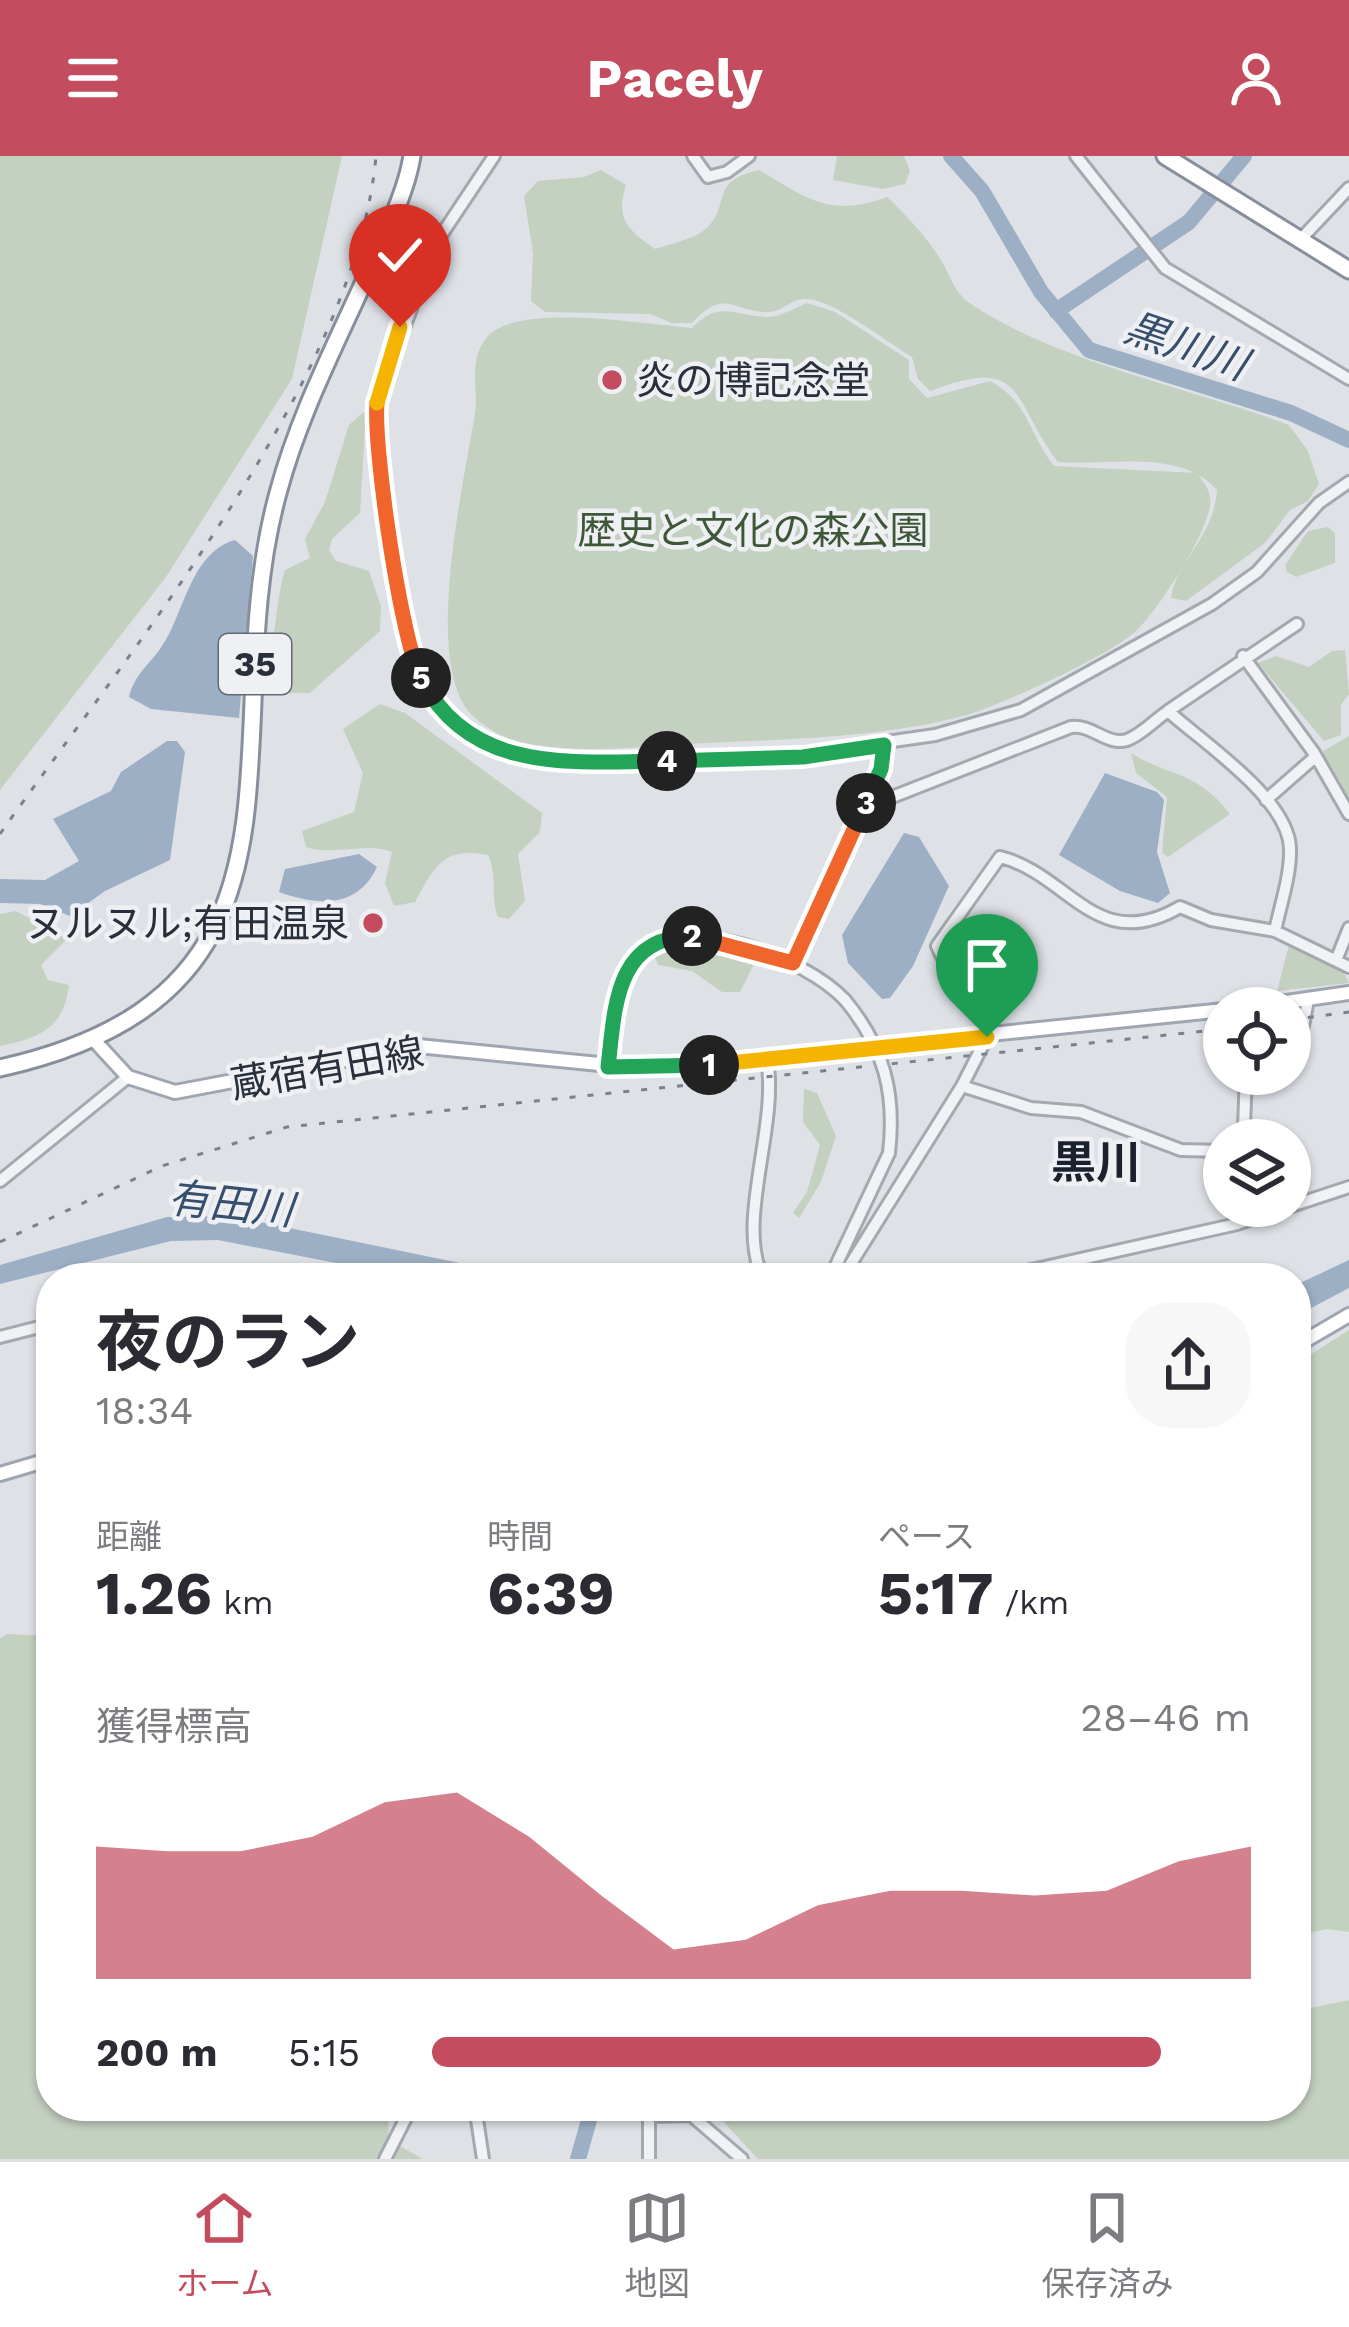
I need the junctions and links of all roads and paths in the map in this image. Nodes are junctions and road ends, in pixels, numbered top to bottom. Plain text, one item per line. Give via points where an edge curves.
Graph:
1 (412, 156) edge
2 (494, 156) edge
3 (693, 156) edge
4 (749, 156) edge
5 (1076, 156) edge
6 (1165, 156) edge
7 (1349, 188) edge
8 (1300, 239) junction
9 (383, 240) junction
10 (1349, 269) edge
11 (417, 285) junction
12 (1349, 379) edge
13 (1349, 482) edge
14 (1297, 624) dead end
15 (1243, 656) junction
16 (1168, 711) junction
17 (884, 745) junction
18 (1315, 757) junction
19 (1266, 800) junction
20 (864, 808) junction
21 (1349, 814) edge
22 (1349, 928) edge
23 (1275, 932) junction
24 (1337, 958) junction
25 (793, 963) junction
26 (1349, 967) edge
27 (1349, 993) edge
28 (1311, 999) edge
29 (1203, 1012) edge
30 (987, 1037) junction
31 (93, 1039) junction
32 (767, 1060) junction
33 (608, 1067) junction
34 (0, 1068) edge
35 (128, 1076) junction
36 (962, 1086) junction
37 (1203, 1151) edge
38 (0, 1181) edge
39 (1349, 1187) edge
40 (1311, 1200) edge
41 (1206, 1227) edge
42 (758, 1263) edge
43 (837, 1263) edge
44 (851, 1263) edge
45 (1058, 1263) edge
46 (1349, 1315) edge
47 (36, 1328) edge
48 (0, 1337) edge
49 (1311, 1337) edge
50 (36, 1463) edge
51 (0, 1474) edge
52 (404, 2121) edge
53 (478, 2121) edge
54 (649, 2121) edge
55 (698, 2121) edge
56 (385, 2159) edge
57 (483, 2159) edge
58 (649, 2159) edge
59 (742, 2159) edge

1 - 9 highway, 35
2 - 11 street
3 - 4 street via 708,177
5 - 12 street via 1165,268
6 - 8 highway
7 - 8 street
8 - 10 highway
9 - 11 street via 414,262
9 - 31 highway, 35 via 277,494 259,604 247,833 234,889 188,968 152,1004
11 - 17 street via 383,371 377,439 417,670 443,713 501,752 541,760 761,760
13 - 17 street via 1257,572 1212,604 1021,710
14 - 15 street
15 - 16 street
15 - 18 street
16 - 19 street
16 - 20 street via 1127,740 1071,727
17 - 20 street
18 - 19 street
18 - 21 street
19 - 23 street via 1290,845
20 - 25 street
22 - 24 street
23 - 24 street
23 - 30 street via 1180,907 1150,923 1093,917 1000,856 937,946 974,997
24 - 26 street
25 - 33 street via 695,936 645,949 620,981
25 - 43 street, bridge via 845,1000 872,1036 890,1083 890,1153
27 - 28 main road
29 - 30 main road, 蔵宿有田線
30 - 32 main road, 蔵宿有田線
30 - 36 street
31 - 34 highway, 35
31 - 35 main road
32 - 33 main road, 蔵宿有田線
32 - 42 street
33 - 35 main road, 蔵宿有田線 via 418,1046 203,1090 152,1088
35 - 38 street
36 - 37 street
36 - 44 street
39 - 40 street
41 - 45 street
46 - 49 main road
47 - 48 street
50 - 51 main road
52 - 56 street
53 - 57 street
54 - 58 street
55 - 59 street

